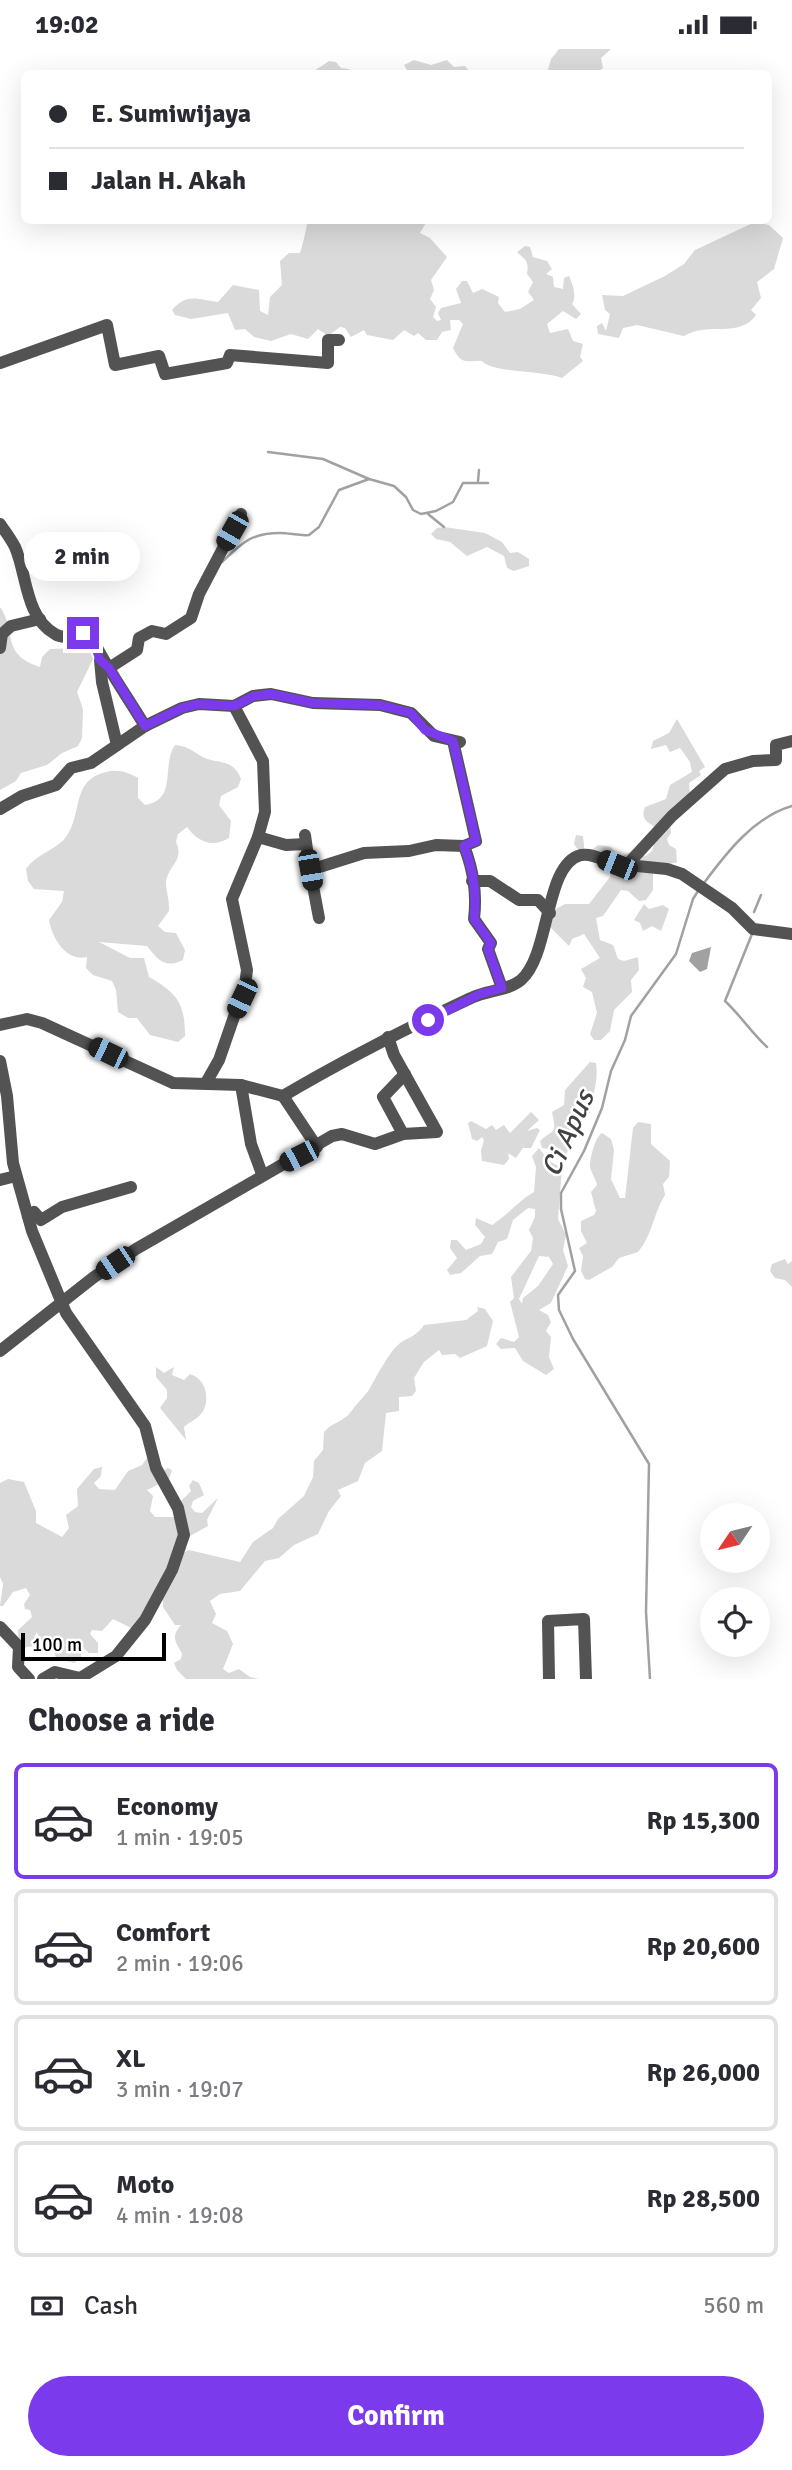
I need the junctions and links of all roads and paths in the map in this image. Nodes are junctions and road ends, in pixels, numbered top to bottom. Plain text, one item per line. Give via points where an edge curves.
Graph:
1 (339, 340) dead end
2 (0, 363) edge
3 (241, 514) dead end
4 (0, 524) edge
5 (40, 619) junction
6 (0, 648) edge
7 (105, 664) junction
8 (234, 706) junction
9 (145, 726) junction
10 (792, 741) edge
11 (117, 745) junction
12 (0, 809) edge
13 (258, 837) junction
14 (464, 846) junction
15 (627, 865) junction
16 (310, 870) junction
17 (472, 881) junction
18 (550, 913) junction
19 (319, 918) dead end
20 (792, 934) edge
21 (502, 988) junction
22 (0, 1025) edge
23 (388, 1037) junction
24 (0, 1061) edge
25 (405, 1074) junction
26 (207, 1081) junction
27 (241, 1085) junction
28 (283, 1096) junction
29 (4, 1106) edge
30 (403, 1135) junction
31 (317, 1147) junction
32 (262, 1174) junction
33 (16, 1176) junction
34 (0, 1180) edge
35 (131, 1187) dead end
36 (28, 1216) junction
37 (63, 1302) junction
38 (0, 1351) edge
39 (0, 1627) edge
40 (29, 1679) edge
41 (43, 1679) edge
42 (549, 1679) edge
43 (586, 1679) edge

1 - 2 street via 328,340 328,363 230,355 227,363 165,374 159,356 115,365 107,325
3 - 7 street via 191,618 166,633 152,631 139,638 136,650
4 - 5 street via 15,547
5 - 6 street via 11,626 2,634
5 - 7 street via 55,635 89,635
7 - 9 street
7 - 11 street via 102,682
8 - 9 street via 199,704
8 - 13 street via 263,761 265,812
8 - 14 street via 271,694 313,703 380,705 411,713 425,730 456,741 476,841
9 - 11 street
10 - 15 street via 776,745 776,760 741,763 719,773
11 - 12 street via 84,766 71,768 56,785
13 - 16 street via 286,845 305,839
13 - 26 street via 232,899 247,970 244,991
14 - 16 street via 364,853
14 - 17 street
15 - 18 street via 577,857 562,870
15 - 20 street via 682,874 732,908 753,929
16 - 19 street
17 - 18 street via 489,881 519,900 538,900
17 - 21 street via 474,919 491,943 488,949
18 - 21 street via 533,968 520,981
21 - 23 street
22 - 26 street via 27,1019 42,1023 152,1076 188,1085
23 - 25 street
23 - 28 street
24 - 29 street
25 - 30 street via 383,1096
25 - 30 street via 437,1132
26 - 27 street
27 - 28 street
27 - 32 street via 251,1144
28 - 31 street
29 - 33 street
30 - 31 street via 375,1144 338,1134
31 - 32 street
32 - 37 street via 136,1249
33 - 34 street
33 - 36 street
35 - 36 street via 62,1207 41,1220 34,1212
36 - 37 street
37 - 38 street
37 - 41 street via 74,1326 145,1426 156,1468 177,1508 184,1535 157,1600 116,1655 80,1678 55,1672
39 - 40 street via 19,1647 18,1667
42 - 43 street via 548,1621 584,1619

